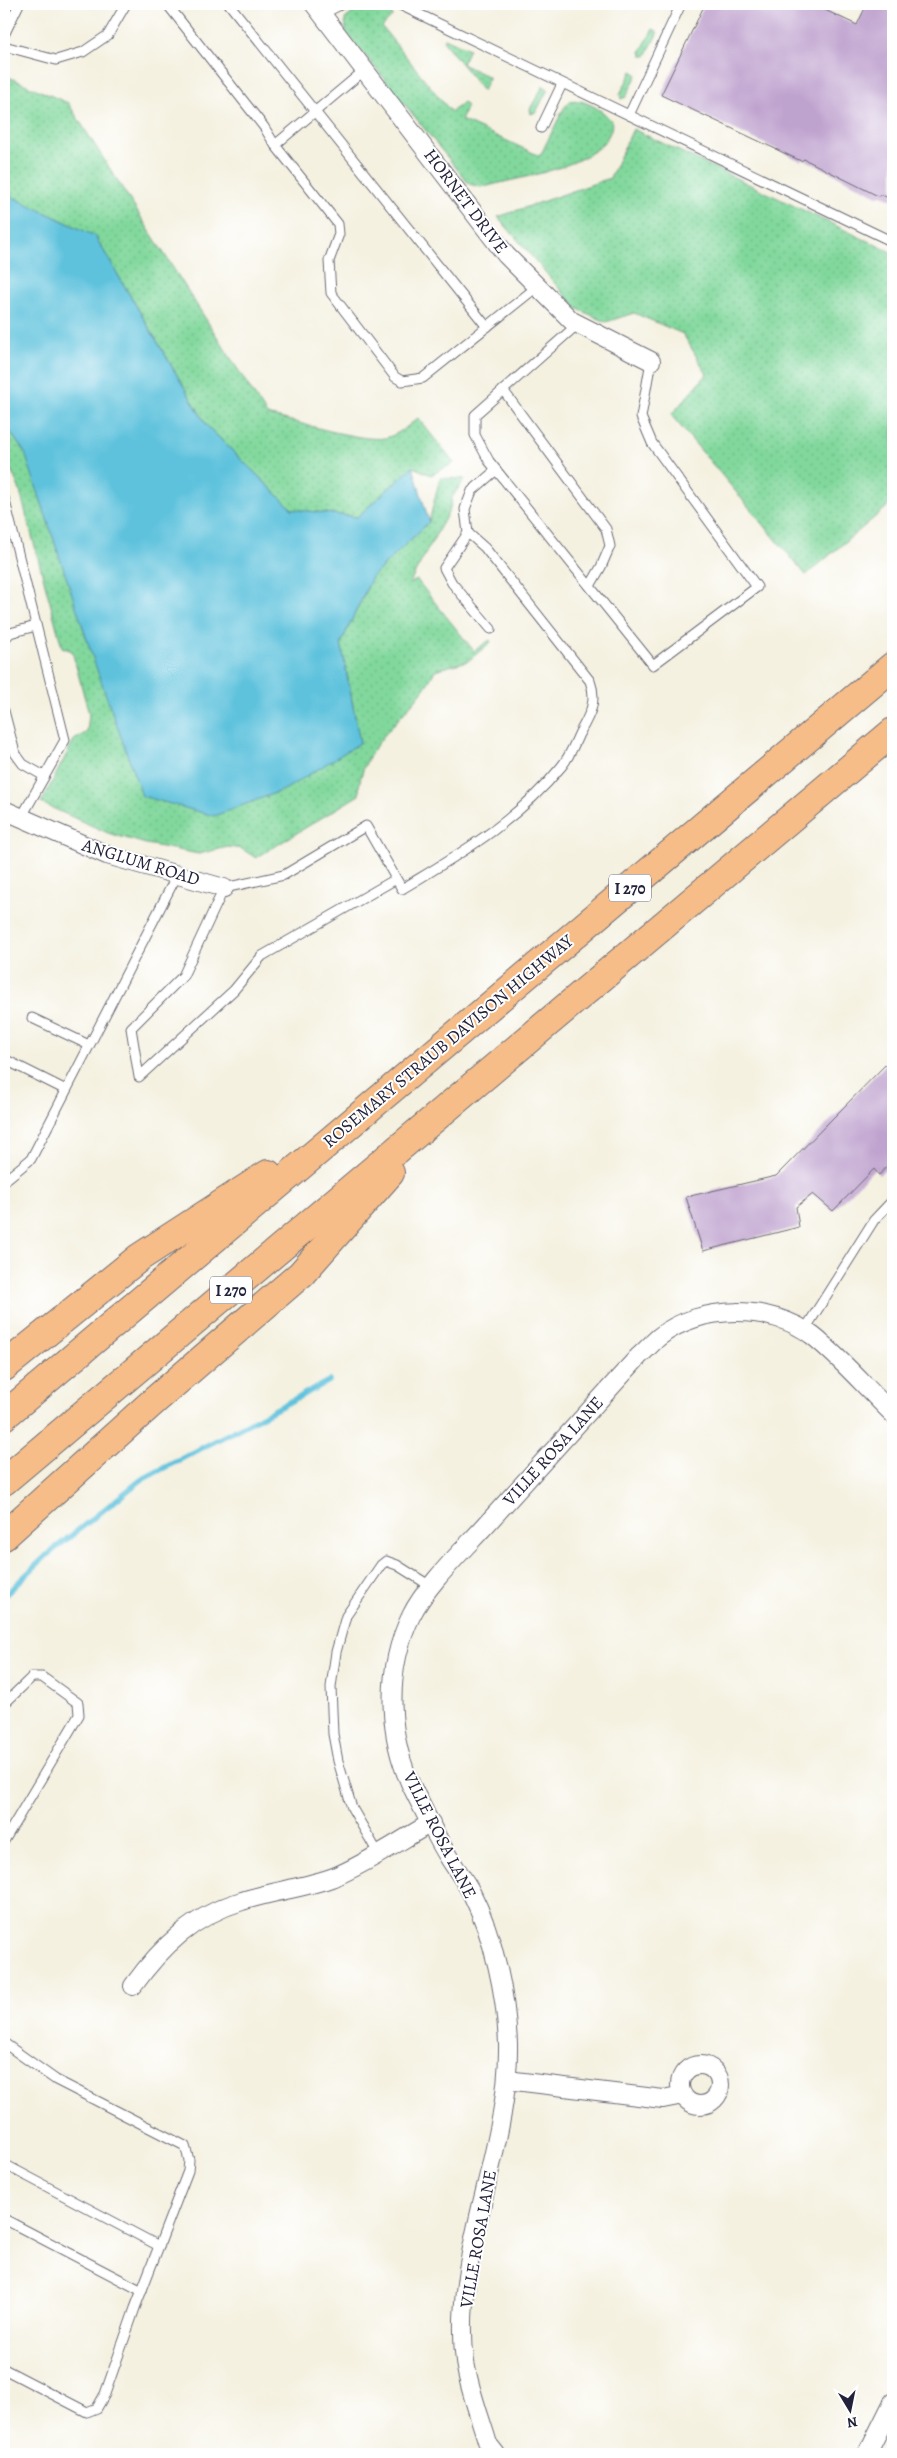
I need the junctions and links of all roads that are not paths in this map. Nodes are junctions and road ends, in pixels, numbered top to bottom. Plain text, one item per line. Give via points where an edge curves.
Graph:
1 (19, 4) edge
2 (126, 4) edge
3 (167, 4) edge
4 (229, 4) edge
5 (342, 4) edge
6 (398, 4) edge
7 (681, 4) edge
8 (318, 9) edge
9 (4, 36) edge
10 (4, 46) edge
11 (366, 69) junction
12 (562, 84) junction
13 (315, 112) junction
14 (629, 115) junction
15 (541, 128) dead end
16 (275, 145) junction
17 (893, 242) edge
18 (538, 286) junction
19 (578, 324) junction
20 (487, 327) junction
21 (651, 361) joint
22 (503, 390) junction
23 (496, 470) junction
24 (4, 497) edge
25 (468, 534) junction
26 (590, 586) junction
27 (36, 626) junction
28 (491, 629) dead end
29 (4, 640) edge
30 (893, 666) edge
31 (4, 711) edge
32 (893, 732) edge
33 (44, 776) junction
34 (4, 810) edge
35 (21, 818) junction
36 (177, 875) junction
37 (396, 879) junction
38 (224, 888) junction
39 (32, 1018) dead end
40 (89, 1045) junction
41 (4, 1059) edge
42 (66, 1090) junction
43 (458, 1097) junction
44 (366, 1110) junction
45 (4, 1181) edge
46 (893, 1200) edge
47 (804, 1331) junction
48 (4, 1367) edge
49 (893, 1414) edge
50 (4, 1416) edge
51 (4, 1481) edge
52 (4, 1536) edge
53 (432, 1587) junction
54 (4, 1704) edge
55 (431, 1823) junction
56 (4, 1841) edge
57 (378, 1853) junction
58 (133, 1986) dead end
59 (4, 2043) edge
60 (507, 2080) junction
61 (683, 2095) dead end
62 (4, 2164) edge
63 (4, 2219) edge
64 (159, 2246) junction
65 (142, 2291) junction
66 (4, 2369) edge
67 (893, 2402) edge
68 (496, 2454) edge
69 (868, 2454) edge

1 - 9 lane
2 - 10 lane via 108,35 84,52 56,60
3 - 16 lane
4 - 13 lane
5 - 8 lane
6 - 12 lane
7 - 14 lane
8 - 11 street, HORNET DRIVE
11 - 13 lane
11 - 18 street, HORNET DRIVE via 506,255
12 - 14 lane
12 - 15 lane
13 - 16 lane
13 - 20 lane
14 - 17 lane
16 - 20 lane via 338,224 339,234 329,260 331,293 395,377 402,381 423,378
18 - 19 street, HORNET DRIVE via 572,322
18 - 20 lane
19 - 21 street, HORNET DRIVE
19 - 22 lane
21 - 26 lane via 641,417 652,443 757,586 653,665
22 - 23 lane via 475,415 475,435
22 - 26 lane via 606,529 610,546
23 - 25 lane via 472,491 465,509
23 - 26 lane
24 - 27 lane
25 - 28 lane via 444,568 452,583
25 - 37 lane via 485,548 590,681 595,693 592,711 562,766 514,817 472,847 402,889
27 - 29 lane via 10,633
27 - 33 lane via 65,740
30 - 44 highway, ROSEMARY STRAUB DAVISON HIGHWAY / I 270
31 - 33 lane via 15,753 23,764
32 - 43 highway, I 270
33 - 35 lane
34 - 35 street, ANGLUM ROAD
35 - 36 street, ANGLUM ROAD via 107,855
36 - 38 street, ANGLUM ROAD
36 - 40 lane
37 - 38 lane via 366,826 284,875
37 - 38 lane via 262,956 234,990 139,1077 131,1028 183,976
39 - 40 lane
40 - 42 lane
41 - 42 lane
42 - 45 lane via 31,1158
43 - 51 highway, I 270
43 - 52 highway via 301,1274
44 - 48 highway via 140,1257
44 - 50 highway, ROSEMARY STRAUB DAVISON HIGHWAY / I 270
46 - 47 lane via 874,1220
47 - 49 street, VILLE ROSA LANE
47 - 53 street, VILLE ROSA LANE via 776,1317 748,1313 717,1314 685,1322 659,1337
53 - 55 street, VILLE ROSA LANE via 412,1613 400,1644 392,1681 392,1720 400,1752 413,1790
53 - 57 lane via 386,1561 346,1616 336,1652 331,1687 336,1752 352,1808
54 - 56 lane via 32,1677 42,1677 78,1703 79,1715
55 - 57 street
55 - 60 street, VILLE ROSA LANE via 471,1892 486,1931 505,2008
57 - 58 street via 336,1876 241,1901 215,1912 171,1940
59 - 64 lane via 56,2080 185,2146 188,2171
60 - 61 street via 663,2099
60 - 68 street, VILLE ROSA LANE via 468,2276 464,2317 465,2362 488,2444
62 - 64 lane
63 - 65 lane
64 - 65 lane
65 - 66 lane via 98,2408 87,2412
67 - 69 street

